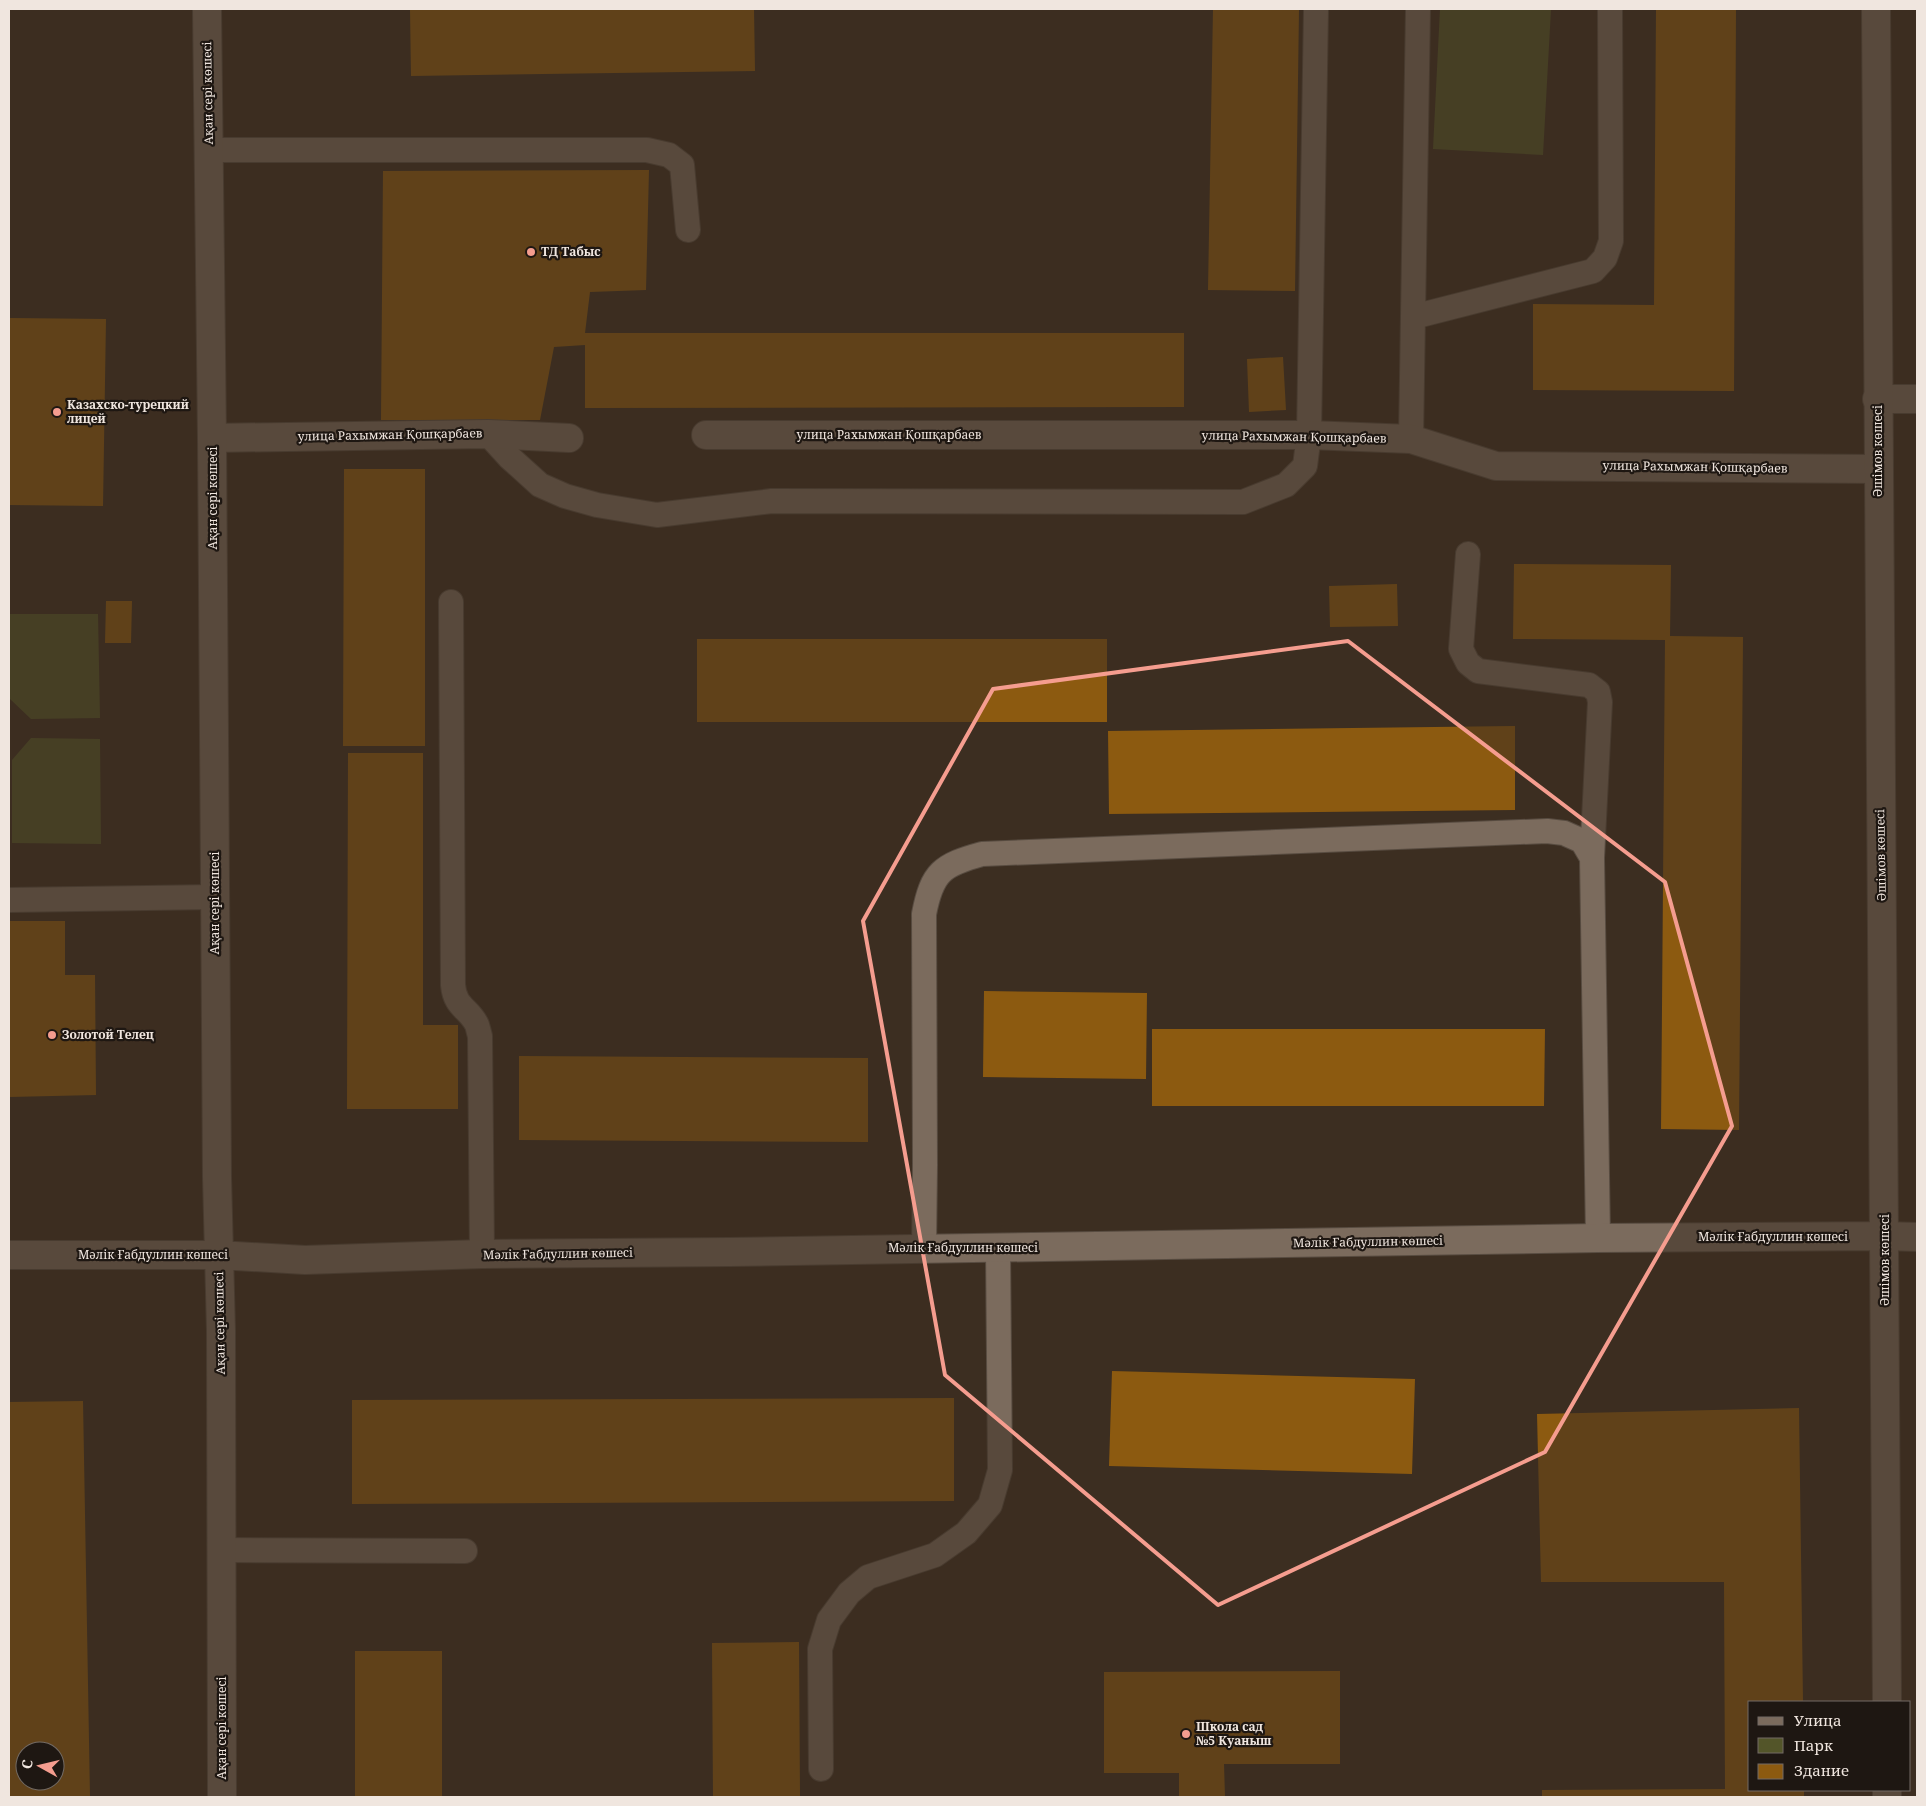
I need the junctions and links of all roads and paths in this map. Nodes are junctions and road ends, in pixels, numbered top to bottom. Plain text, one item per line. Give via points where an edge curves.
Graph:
1 (207, 9) edge
2 (1316, 9) edge
3 (1418, 9) edge
4 (1610, 9) edge
5 (1876, 9) edge
6 (209, 150) junction
7 (688, 230) dead end
8 (1413, 317) junction
9 (1877, 399) junction
10 (1917, 399) edge
11 (488, 434) junction
12 (706, 435) dead end
13 (1309, 436) junction
14 (212, 438) junction
15 (569, 438) dead end
16 (1411, 439) junction
17 (1878, 469) junction
18 (1468, 554) dead end
19 (451, 602) dead end
20 (1592, 858) junction
21 (215, 897) junction
22 (9, 900) edge
23 (1885, 1236) junction
24 (1917, 1237) edge
25 (1598, 1238) junction
26 (924, 1248) junction
27 (998, 1248) junction
28 (482, 1254) junction
29 (9, 1255) edge
30 (219, 1255) junction
31 (221, 1550) junction
32 (465, 1551) dead end
33 (1887, 1701) edge
34 (821, 1769) dead end
35 (222, 1797) edge

1 - 6 street, Ақан сері көшесі
2 - 13 lane
3 - 8 lane
4 - 8 lane via 1612,241 1605,258 1593,271
5 - 9 street, Әшімов көшесі
6 - 7 lane via 647,150 669,154 682,165
6 - 14 street, Ақан сері көшесі
8 - 16 lane
9 - 10 street
9 - 17 street, Әшімов көшесі
11 - 13 lane via 540,485 597,505 657,515 772,501 1243,502 1286,485 1305,466
11 - 14 street, улица Рахымжан Қошқарбаев
11 - 15 street, улица Рахымжан Қошқарбаев
12 - 13 street, улица Рахымжан Қошқарбаев
13 - 16 street, улица Рахымжан Қошқарбаев
14 - 21 street, Ақан сері көшесі
16 - 17 street, улица Рахымжан Қошқарбаев via 1496,466
17 - 23 street, Әшімов көшесі
18 - 20 lane via 1461,649 1468,663 1478,671 1589,686 1598,692
19 - 28 lane via 453,985 458,1004 476,1024 480,1036
20 - 25 lane
20 - 26 lane via 1582,841 1564,833 1547,831 982,854 956,861 931,883 924,914
21 - 22 lane
21 - 30 street, Ақан сері көшесі
23 - 24 street, Мәлік Ғабдуллин көшесі
23 - 25 street, Мәлік Ғабдуллин көшесі
23 - 33 street, Әшімов көшесі
25 - 27 street, Мәлік Ғабдуллин көшесі
26 - 27 street, Мәлік Ғабдуллин көшесі
26 - 28 street, Мәлік Ғабдуллин көшесі
27 - 34 lane via 1000,1470 990,1505 966,1534 935,1555 868,1576 849,1593 829,1620 820,1649
28 - 30 street, Мәлік Ғабдуллин көшесі via 305,1260
29 - 30 street, Мәлік Ғабдуллин көшесі
30 - 31 street, Ақан сері көшесі
31 - 32 lane
31 - 35 street, Ақан сері көшесі

